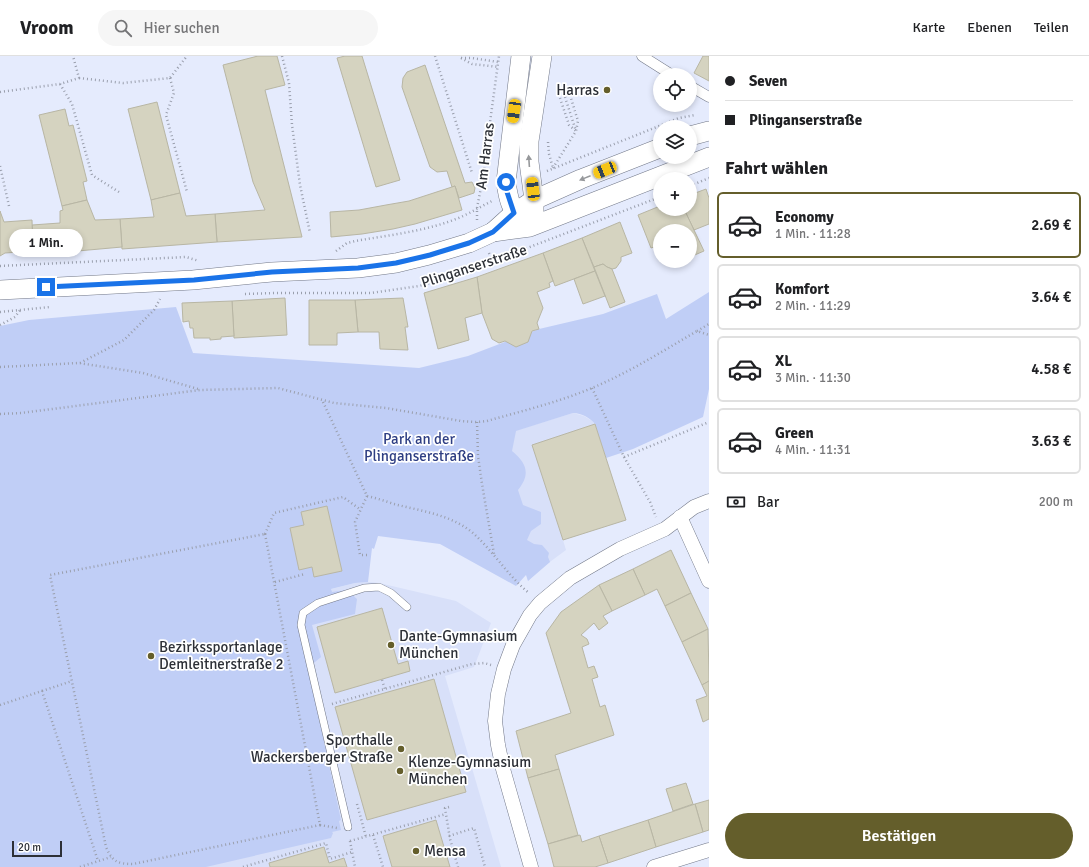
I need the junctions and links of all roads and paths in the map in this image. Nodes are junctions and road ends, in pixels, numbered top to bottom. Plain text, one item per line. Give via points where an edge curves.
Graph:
1 (73, 56) edge
2 (187, 56) edge
3 (282, 56) edge
4 (435, 56) edge
5 (499, 56) edge
6 (522, 56) edge
7 (542, 56) edge
8 (642, 56) edge
9 (461, 57) edge
10 (500, 62) dead end
11 (499, 68) dead end
12 (661, 68) edge
13 (79, 78) junction
14 (170, 78) junction
15 (60, 84) junction
16 (697, 90) edge
17 (0, 92) edge
18 (570, 95) dead end
19 (564, 97) dead end
20 (709, 97) edge
21 (560, 98) dead end
22 (697, 114) dead end
23 (576, 131) junction
24 (709, 131) edge
25 (697, 134) edge
26 (548, 138) dead end
27 (653, 151) edge
28 (709, 157) edge
29 (0, 166) edge
30 (553, 168) junction
31 (472, 173) dead end
32 (709, 178) edge
33 (532, 179) junction
34 (697, 183) edge
35 (119, 192) dead end
36 (186, 192) dead end
37 (507, 192) junction
38 (534, 200) junction
39 (653, 200) edge
40 (9, 206) dead end
41 (477, 208) junction
42 (514, 213) junction
43 (462, 216) junction
44 (463, 220) dead end
45 (530, 227) junction
46 (493, 232) junction
47 (310, 233) dead end
48 (334, 253) dead end
49 (186, 257) dead end
50 (0, 266) edge
51 (0, 290) edge
52 (244, 294) dead end
53 (168, 299) dead end
54 (21, 309) dead end
55 (709, 324) edge
56 (0, 325) edge
57 (697, 331) junction
58 (709, 335) edge
59 (79, 363) junction
60 (0, 367) edge
61 (592, 388) junction
62 (200, 390) junction
63 (323, 401) junction
64 (0, 414) edge
65 (477, 422) junction
66 (709, 422) edge
67 (624, 457) junction
68 (367, 496) junction
69 (709, 501) edge
70 (361, 510) junction
71 (680, 517) junction
72 (662, 530) junction
73 (266, 534) junction
74 (369, 555) dead end
75 (494, 555) junction
76 (306, 574) dead end
77 (709, 581) edge
78 (275, 582) junction
79 (540, 603) junction
80 (407, 607) dead end
81 (504, 669) junction
82 (382, 680) dead end
83 (72, 681) junction
84 (385, 689) junction
85 (42, 691) junction
86 (0, 706) edge
87 (328, 706) dead end
88 (355, 799) dead end
89 (449, 807) dead end
90 (446, 814) junction
91 (348, 827) dead end
92 (373, 835) junction
93 (449, 836) junction
94 (366, 837) junction
95 (709, 850) edge
96 (352, 852) junction
97 (111, 857) junction
98 (98, 861) junction
99 (89, 866) edge
100 (80, 867) edge
101 (243, 867) edge
102 (355, 867) edge
103 (383, 867) edge
104 (458, 867) edge
105 (485, 867) edge
106 (531, 867) edge
107 (654, 867) edge

1 - 13 path
2 - 14 path
3 - 47 path via 289,83 300,186
4 - 31 path
5 - 41 path, Am Harras
6 - 37 main road, Am Harras via 506,170
33 -> 7 main road via 529,141
8 - 12 street
9 - 10 path
9 - 11 path via 472,64
13 - 14 path via 123,82
13 - 15 path
14 - 36 path via 174,93 166,115
15 - 17 path
15 - 35 path via 72,104 92,175
16 - 20 street
18 - 23 path via 578,121
19 - 23 path
21 - 23 path via 569,125
22 - 30 path via 678,118
23 - 30 path
24 - 25 main road
26 - 30 path
27 -> 38 main road, Plinganserstraße
28 - 45 main road, Plinganserstraße
29 - 40 path
30 - 33 path
32 - 34 path
33 - 38 main road
37 - 41 path
37 - 42 main road, Am Harras
38 - 42 main road, Plinganserstraße
38 - 45 main road
39 - 52 path, Plinganserstraße via 446,279 419,286 371,292
41 - 43 path
42 - 45 main road
42 - 46 main road, Plinganserstraße
43 - 44 path
43 - 48 path via 416,230 346,243
45 - 46 main road, Plinganserstraße
46 - 51 main road, Plinganserstraße via 469,243 430,255 358,268
49 - 50 path
53 - 59 path via 160,299 154,310 124,340
54 - 56 path via 15,317
55 - 57 path
57 - 58 path
57 - 61 path
59 - 60 path
59 - 62 path via 143,373
61 - 65 path via 510,415
61 - 67 path
62 - 63 path via 278,388
62 - 64 path
63 - 65 path
63 - 68 path
65 - 75 path via 478,456
66 - 67 path
67 - 72 path via 650,502
68 - 70 path
68 - 75 path via 448,519 473,533
69 - 71 street
70 - 73 path via 343,497 274,513
70 - 74 path via 356,522 360,555
71 - 72 street
71 - 77 street
72 - 79 street via 596,562 570,578
73 - 78 path
73 - 83 path via 50,575
75 - 79 path via 516,582
76 - 78 path
78 - 97 path via 320,825 133,864 121,864
79 - 81 street via 520,630
80 - 91 lane via 391,593 379,587 364,588 318,603 303,613 301,625
81 - 84 path via 484,663 472,664
81 - 106 street via 495,721 498,745
82 - 84 path
83 - 85 path
83 - 97 path via 106,847
84 - 87 path
85 - 86 path
85 - 98 path
88 - 94 path
89 - 90 path via 445,808
90 - 92 path
90 - 93 path
92 - 94 path
92 - 103 path
93 - 104 path
93 - 105 path via 474,828
94 - 96 path via 350,841
95 - 107 street
96 - 101 path via 330,859 326,843
96 - 102 path
97 - 98 path
98 - 99 path
99 - 100 path

